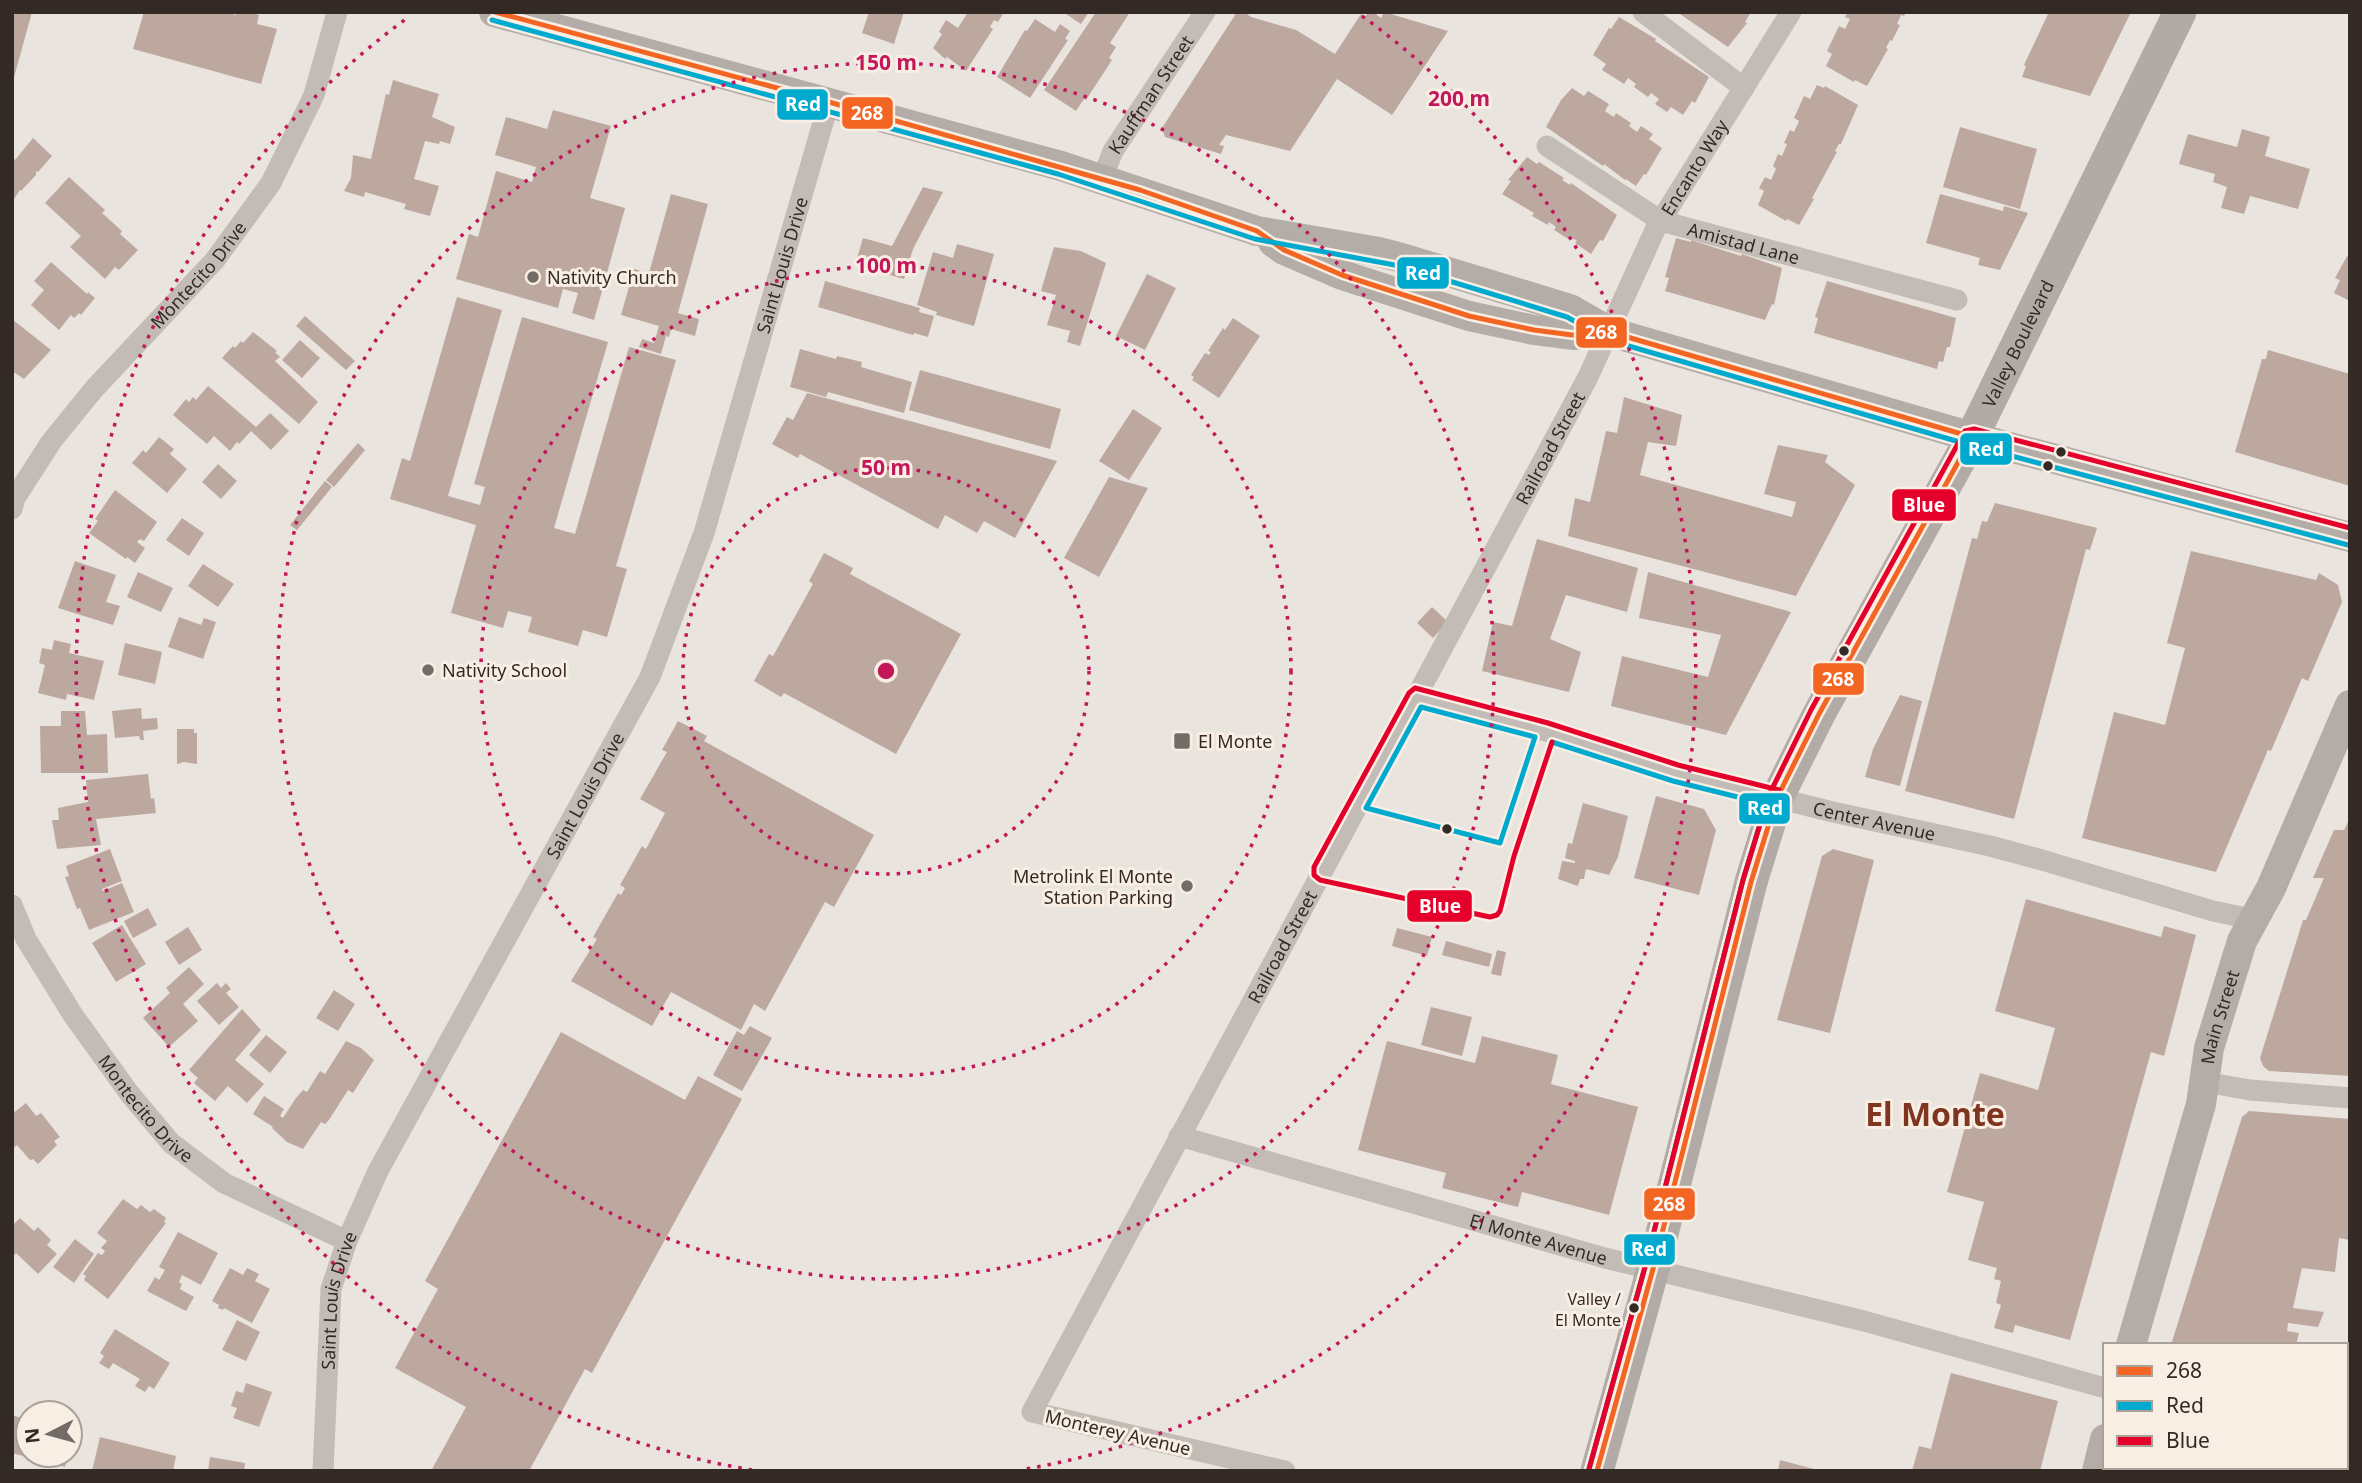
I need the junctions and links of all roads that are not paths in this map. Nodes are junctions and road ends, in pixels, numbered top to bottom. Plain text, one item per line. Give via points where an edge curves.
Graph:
1 (337, 12) edge
2 (494, 12) edge
3 (1205, 12) edge
4 (1643, 12) edge
5 (1791, 12) edge
6 (2180, 12) edge
7 (1744, 88) junction
8 (829, 102) junction
9 (1547, 146) dead end
10 (1102, 179) junction
11 (1661, 221) junction
12 (1957, 300) dead end
13 (1610, 332) junction
14 (1972, 437) junction
15 (13, 501) edge
16 (2350, 537) edge
17 (1417, 697) junction
18 (2350, 705) edge
19 (1777, 798) junction
20 (12, 905) edge
21 (2252, 919) junction
22 (2205, 1082) junction
23 (2350, 1098) edge
24 (1179, 1136) junction
25 (347, 1241) junction
26 (1653, 1269) junction
27 (2132, 1343) edge
28 (2103, 1387) edge
29 (1032, 1412) joint
30 (2103, 1447) edge
31 (323, 1471) edge
32 (1285, 1471) edge
33 (1597, 1471) edge
34 (2097, 1471) edge

1 - 15 street, Montecito Drive via 314,95 271,183 215,260 94,389 51,442
2 - 8 main road
3 - 10 street, Kauffman Street via 1113,151
4 - 7 street
5 - 7 street, Encanto Way
6 - 14 main road, Valley Boulevard
7 - 11 street, Encanto Way
8 - 10 main road
8 - 25 street, Saint Louis Drive via 704,533 650,677 378,1171
9 - 11 street, Amistad Lane
10 - 13 main road via 1257,231 1402,258 1570,309
11 - 12 street, Amistad Lane
11 - 13 street, Encanto Way
13 - 14 main road
13 - 17 street, Railroad Street
14 - 16 main road
14 - 19 main road, Valley Boulevard
17 - 19 street, Center Avenue
17 - 24 street, Railroad Street
18 - 21 main road, Main Street via 2271,888
19 - 21 street, Center Avenue via 1990,846
19 - 26 main road, Valley Boulevard via 1751,882
20 - 25 street, Montecito Drive via 26,939 73,1015 171,1143 224,1183
21 - 22 main road, Main Street via 2216,1023
22 - 23 street
22 - 27 main road, Main Street
24 - 26 street, El Monte Avenue
24 - 29 street, Railroad Street
25 - 31 street, Saint Louis Drive via 331,1289
26 - 28 street, El Monte Avenue
26 - 33 main road, Valley Boulevard
29 - 32 street, Monterey Avenue
30 - 34 main road

